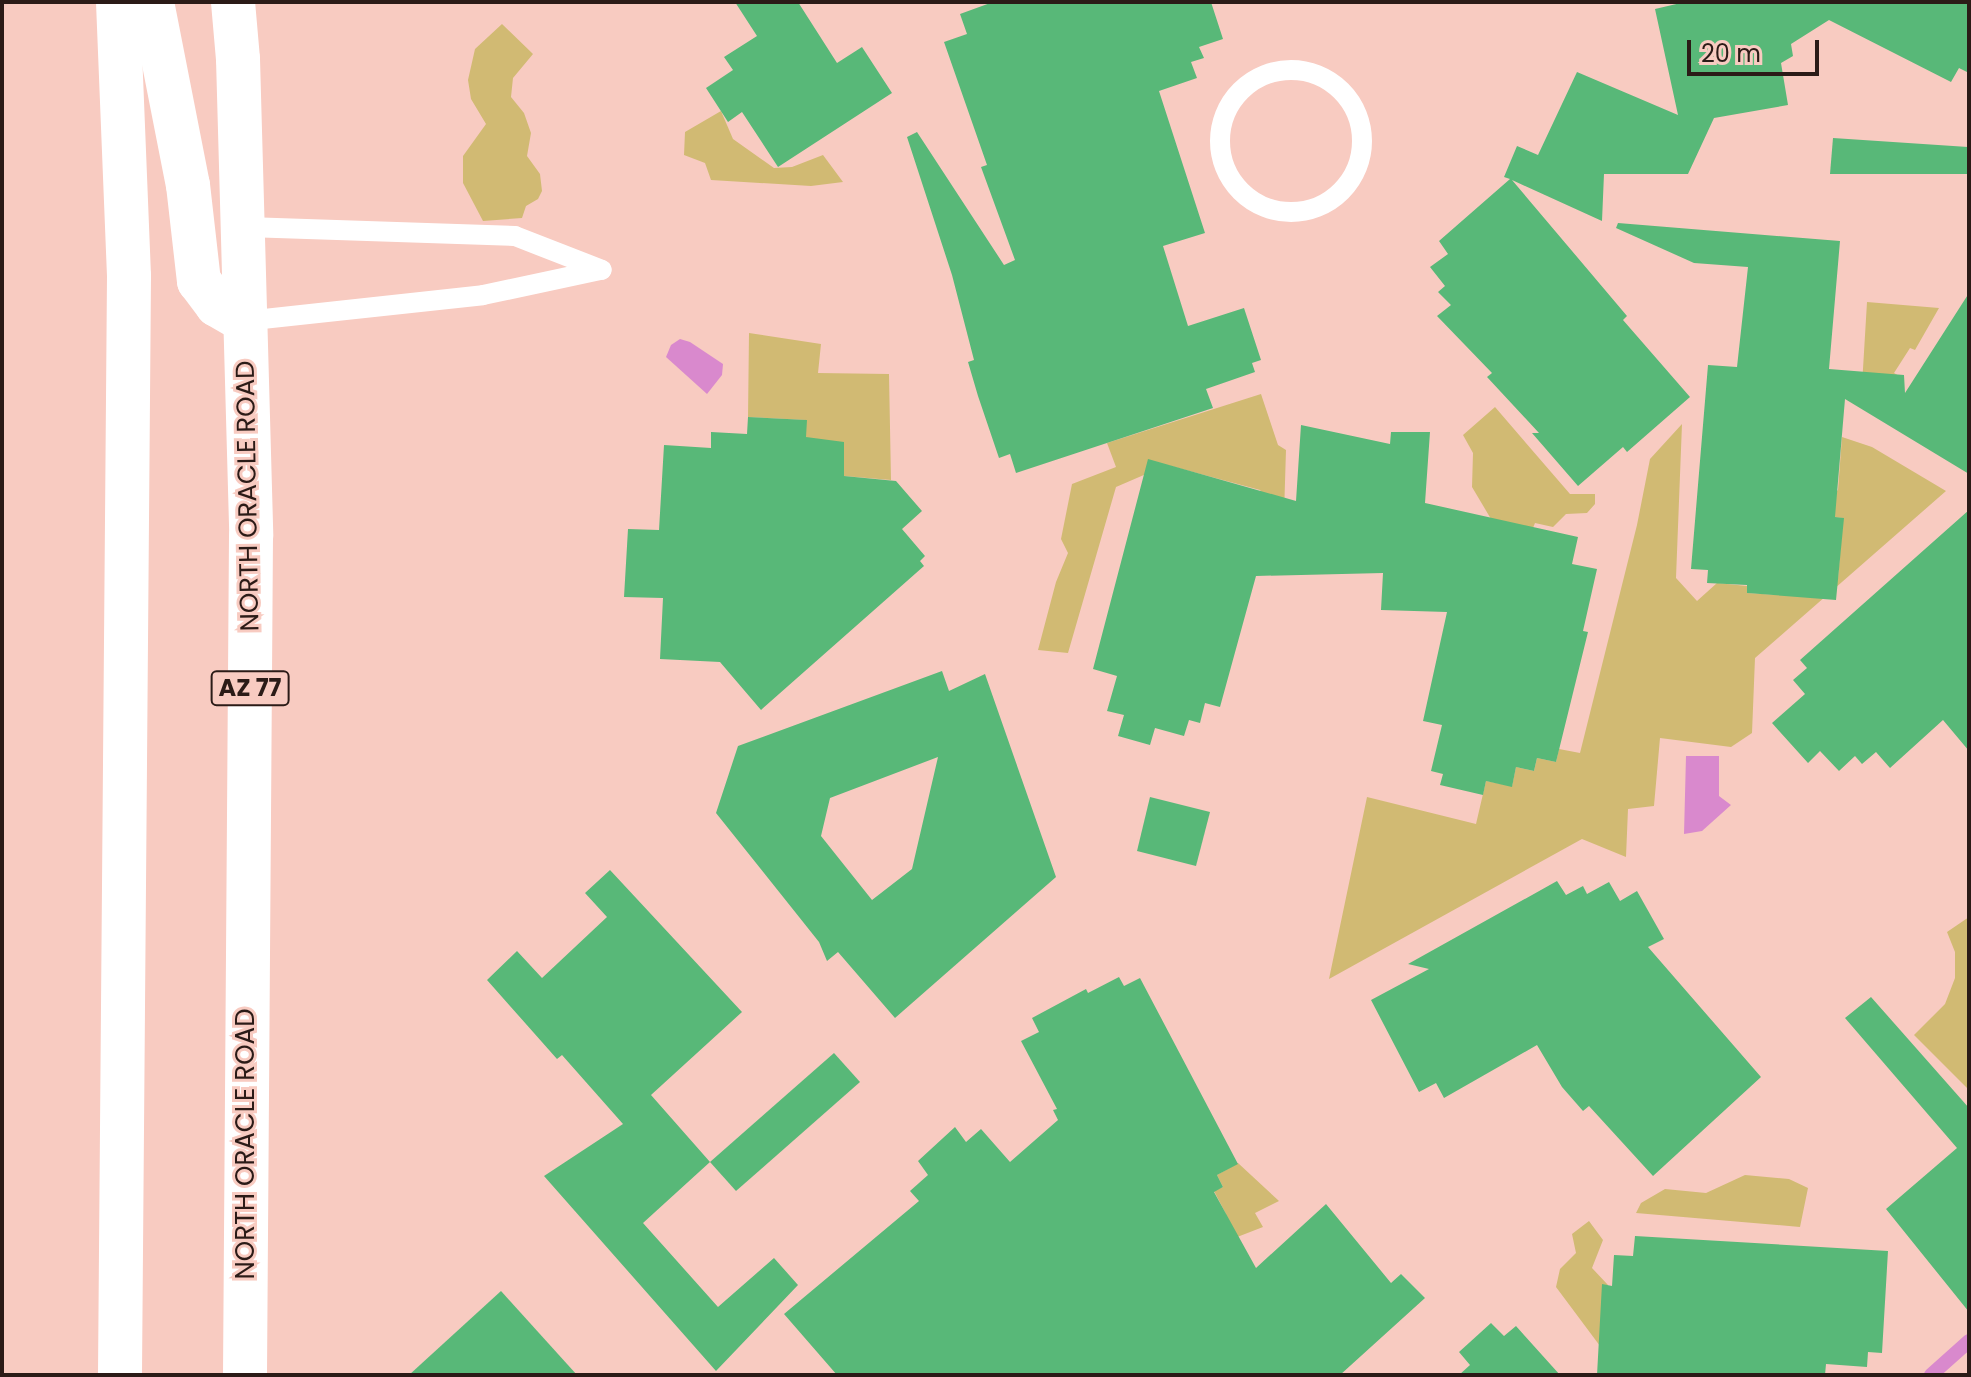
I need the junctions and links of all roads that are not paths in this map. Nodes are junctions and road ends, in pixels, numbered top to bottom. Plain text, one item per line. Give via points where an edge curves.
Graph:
1 (118, 2) edge
2 (152, 2) edge
3 (233, 2) edge
4 (1241, 192) joint
5 (243, 227) junction
6 (245, 321) junction
7 (120, 1375) edge
8 (245, 1375) edge

1 - 7 highway via 129,276
2 - 6 highway via 188,185 199,281 217,305
3 - 5 highway, NORTH ORACLE ROAD / AZ 77
4 - 4 lane via 1257,205 1298,212 1336,196 1349,182 1362,144 1360,124 1341,90 1307,72 1287,70 1267,74 1234,98 1220,136 1221,156
5 - 6 highway, NORTH ORACLE ROAD / AZ 77
5 - 6 lane via 515,236 602,270 483,295
6 - 8 highway, NORTH ORACLE ROAD / AZ 77 via 251,536

